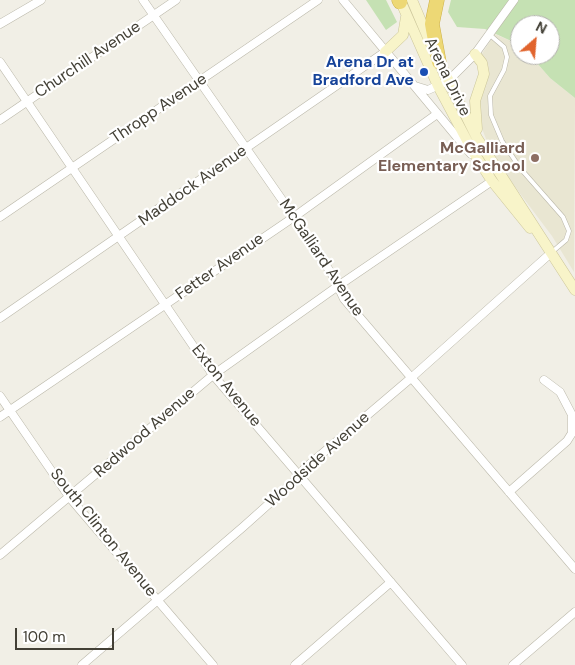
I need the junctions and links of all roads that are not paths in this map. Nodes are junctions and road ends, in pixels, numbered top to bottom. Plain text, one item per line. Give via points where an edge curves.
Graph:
1 (41, 0) edge
2 (143, 0) edge
3 (176, 0) edge
4 (318, 0) edge
5 (343, 0) edge
6 (437, 0) edge
7 (514, 0) edge
8 (403, 3) edge
9 (153, 14) junction
10 (0, 24) edge
11 (490, 35) junction
12 (385, 52) junction
13 (475, 54) junction
14 (0, 62) edge
15 (439, 62) junction
16 (200, 81) junction
17 (448, 81) junction
18 (413, 85) junction
19 (438, 86) junction
20 (26, 102) junction
21 (436, 114) junction
22 (0, 120) edge
23 (246, 149) junction
24 (484, 149) junction
25 (71, 169) junction
26 (485, 171) junction
27 (492, 181) junction
28 (294, 216) junction
29 (0, 217) edge
30 (575, 230) edge
31 (569, 231) junction
32 (118, 238) junction
33 (552, 252) junction
34 (338, 286) junction
35 (575, 290) edge
36 (165, 305) junction
37 (0, 318) edge
38 (213, 375) junction
39 (411, 378) junction
40 (544, 380) dead end
41 (0, 396) edge
42 (10, 410) junction
43 (0, 417) edge
44 (300, 476) junction
45 (509, 492) junction
46 (70, 498) junction
47 (0, 555) edge
48 (575, 569) edge
49 (391, 582) junction
50 (158, 600) junction
51 (575, 612) edge
52 (82, 665) edge
53 (213, 665) edge
54 (294, 665) edge
55 (462, 665) edge
56 (513, 665) edge

1 - 10 street
2 - 9 street, McGalliard Avenue
3 - 9 street, Churchill Avenue
4 - 16 street, Thropp Avenue
5 - 12 street
6 - 15 highway via 432,24
7 - 11 street
8 - 12 main road via 403,35
8 - 15 main road, Arena Drive
8 - 19 main road, Arena Drive
9 - 16 street, McGalliard Avenue
9 - 20 street, Churchill Avenue
11 - 13 street
11 - 31 lane via 504,47 507,57 490,96 491,115 502,141 520,168 562,217
12 - 18 street
12 - 23 street, Maddock Avenue
13 - 17 street
13 - 24 main road via 484,68 474,111
14 - 20 street, Exton Avenue
15 - 17 main road, Arena Drive
16 - 23 street, McGalliard Avenue
16 - 25 street, Thropp Avenue
17 - 19 street
17 - 24 main road, Arena Drive
18 - 19 street via 428,90
18 - 21 street
19 - 26 main road, Arena Drive
20 - 22 street, Churchill Avenue
20 - 25 street, Exton Avenue
21 - 26 street
21 - 28 street, Fetter Avenue
23 - 28 street, McGalliard Avenue
23 - 32 street, Maddock Avenue
24 - 33 main road, Arena Drive
25 - 29 street, Thropp Avenue
25 - 32 street, Exton Avenue
26 - 27 main road, Arena Drive
27 - 33 main road, Arena Drive
27 - 34 street, Redwood Avenue
28 - 34 street, McGalliard Avenue
28 - 36 street, Fetter Avenue
30 - 31 lane
31 - 33 lane via 566,240
32 - 36 street, Exton Avenue
32 - 37 street, Maddock Avenue
33 - 35 main road, Arena Drive
33 - 39 street, Woodside Avenue
34 - 38 street, Redwood Avenue
34 - 39 street, McGalliard Avenue via 344,299
36 - 38 street, Exton Avenue
36 - 42 street, Fetter Avenue
38 - 44 street, Exton Avenue
38 - 46 street, Redwood Avenue
39 - 44 street, Woodside Avenue via 304,469
39 - 45 street, McGalliard Avenue
40 - 45 street via 560,392 572,415 572,433
41 - 42 street, South Clinton Avenue
42 - 43 street, Fetter Avenue
42 - 46 street, South Clinton Avenue
44 - 49 street, Exton Avenue
44 - 50 street, Woodside Avenue
45 - 48 street, McGalliard Avenue
46 - 47 street, Redwood Avenue
46 - 50 street, South Clinton Avenue
49 - 54 street
49 - 55 street, Exton Avenue
50 - 52 street, Woodside Avenue
50 - 53 street, South Clinton Avenue
51 - 56 street

